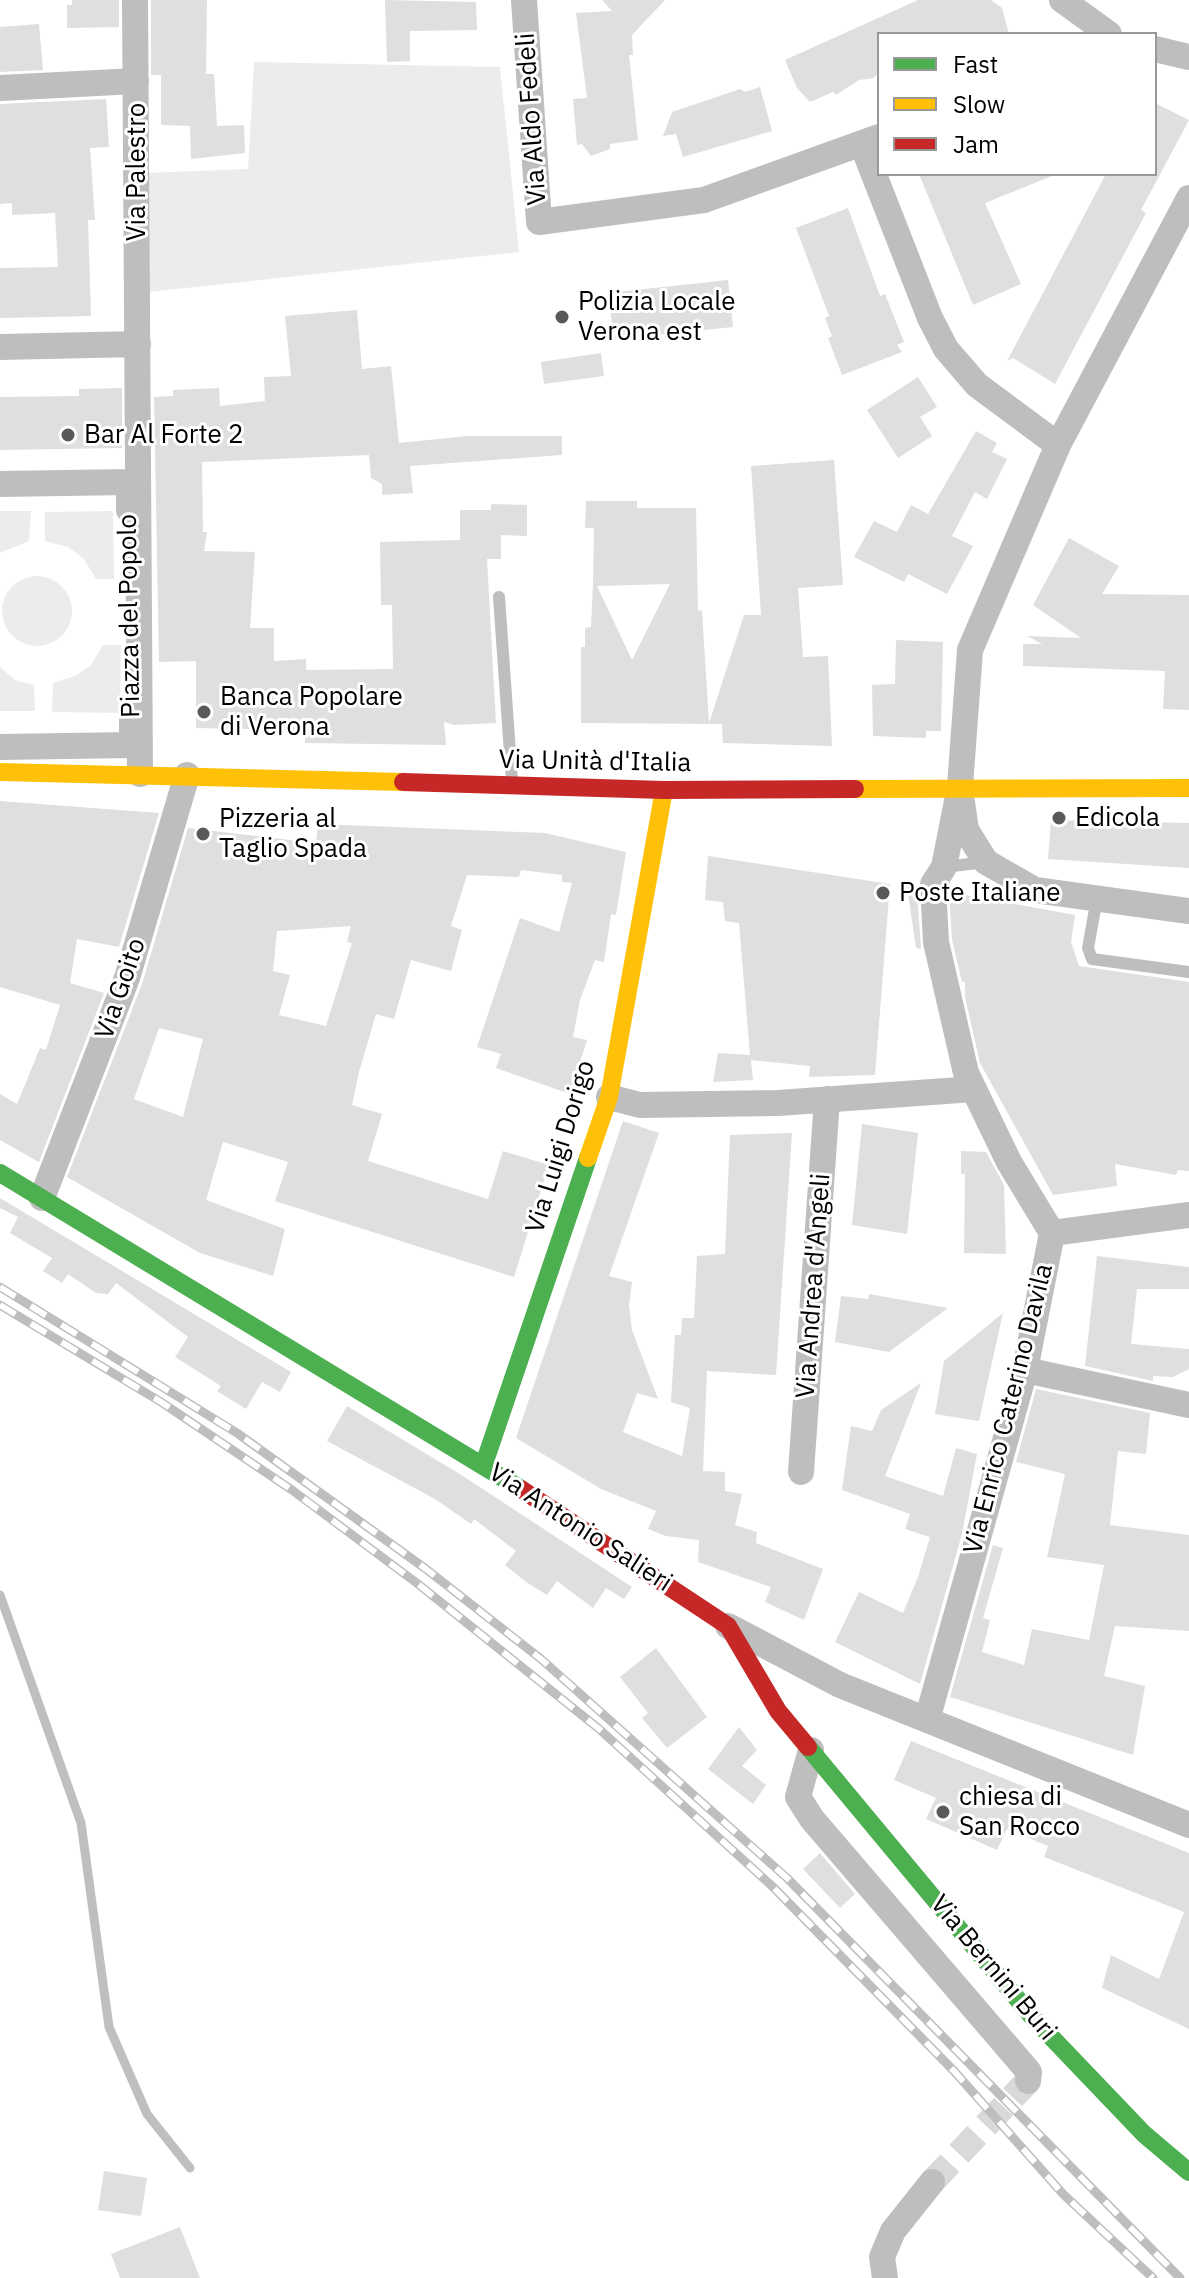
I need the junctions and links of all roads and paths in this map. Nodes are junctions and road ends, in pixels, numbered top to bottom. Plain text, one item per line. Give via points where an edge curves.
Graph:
1 (135, 0) edge
2 (524, 0) edge
3 (1062, 0) edge
4 (1106, 32) edge
5 (1157, 49) edge
6 (1189, 57) edge
7 (136, 81) junction
8 (0, 88) edge
9 (870, 140) edge
10 (877, 161) edge
11 (882, 176) edge
12 (1189, 198) edge
13 (138, 344) junction
14 (0, 347) edge
15 (1058, 445) junction
16 (0, 484) edge
17 (499, 597) dead end
18 (0, 747) edge
19 (0, 772) edge
20 (140, 774) junction
21 (187, 775) junction
22 (960, 786) junction
23 (512, 787) junction
24 (1189, 788) edge
25 (664, 790) junction
26 (986, 862) junction
27 (944, 867) junction
28 (1097, 898) junction
29 (1189, 911) edge
30 (1189, 972) edge
31 (974, 1089) junction
32 (609, 1097) junction
33 (827, 1099) junction
34 (0, 1173) edge
35 (42, 1198) junction
36 (1189, 1215) edge
37 (1052, 1233) junction
38 (1025, 1370) junction
39 (1189, 1405) edge
40 (484, 1464) junction
41 (801, 1472) dead end
42 (728, 1626) junction
43 (927, 1720) junction
44 (811, 1750) junction
45 (1189, 1825) edge
46 (1028, 2081) dead end
47 (1189, 2172) edge
48 (932, 2182) tunnel mouth
49 (885, 2278) edge

1 - 7 street, Via Palestro
2 - 9 street, Via Aldo Fedeli via 539,222 704,200
3 - 4 street
5 - 6 street
7 - 8 street
7 - 13 street, Via Palestro
9 - 10 street
11 - 15 street via 930,318 946,349 977,385
12 - 15 street
13 - 14 street
13 - 20 street, Piazza del Popolo
15 - 22 street via 970,650
16 - 18 street, Piazza del Popolo via 129,482 132,745
17 - 23 lane
19 - 20 street, Via Unità d'Italia
20 - 21 street, Via Unità d'Italia
21 - 23 street, Via Unità d'Italia
21 - 35 street, Via Goito via 127,978
22 - 24 street, Via Unità d'Italia
22 - 25 street, Via Unità d'Italia
22 - 26 street via 966,830
22 - 27 street, Via Enrico Caterino Davila
23 - 25 street, Via Unità d'Italia
25 - 32 street, Via Luigi Dorigo
26 - 27 lane
26 - 28 street via 1035,890
27 - 31 street, Via Enrico Caterino Davila via 933,884 936,942
28 - 29 street
28 - 30 lane via 1088,948 1092,959
31 - 33 street
31 - 37 street, Via Enrico Caterino Davila
32 - 33 street via 640,1105
32 - 40 street, Via Luigi Dorigo
33 - 41 street, Via Andrea d'Angeli
34 - 35 street, Via Antonio Salieri
35 - 40 street, Via Antonio Salieri
36 - 37 street
37 - 38 street, Via Enrico Caterino Davila
38 - 39 street
38 - 43 street, Via Enrico Caterino Davila
40 - 42 street, Via Antonio Salieri
42 - 43 street, Via Antonio Salieri via 840,1685
42 - 44 street, Via Bernini Buri via 778,1711
43 - 45 street, Via Antonio Salieri
44 - 46 street, Via Bernini Buri via 798,1797 812,1819 1029,2072
44 - 47 street, Via Bernini Buri via 1034,2019 1144,2134
48 - 49 street via 893,2231 882,2257

